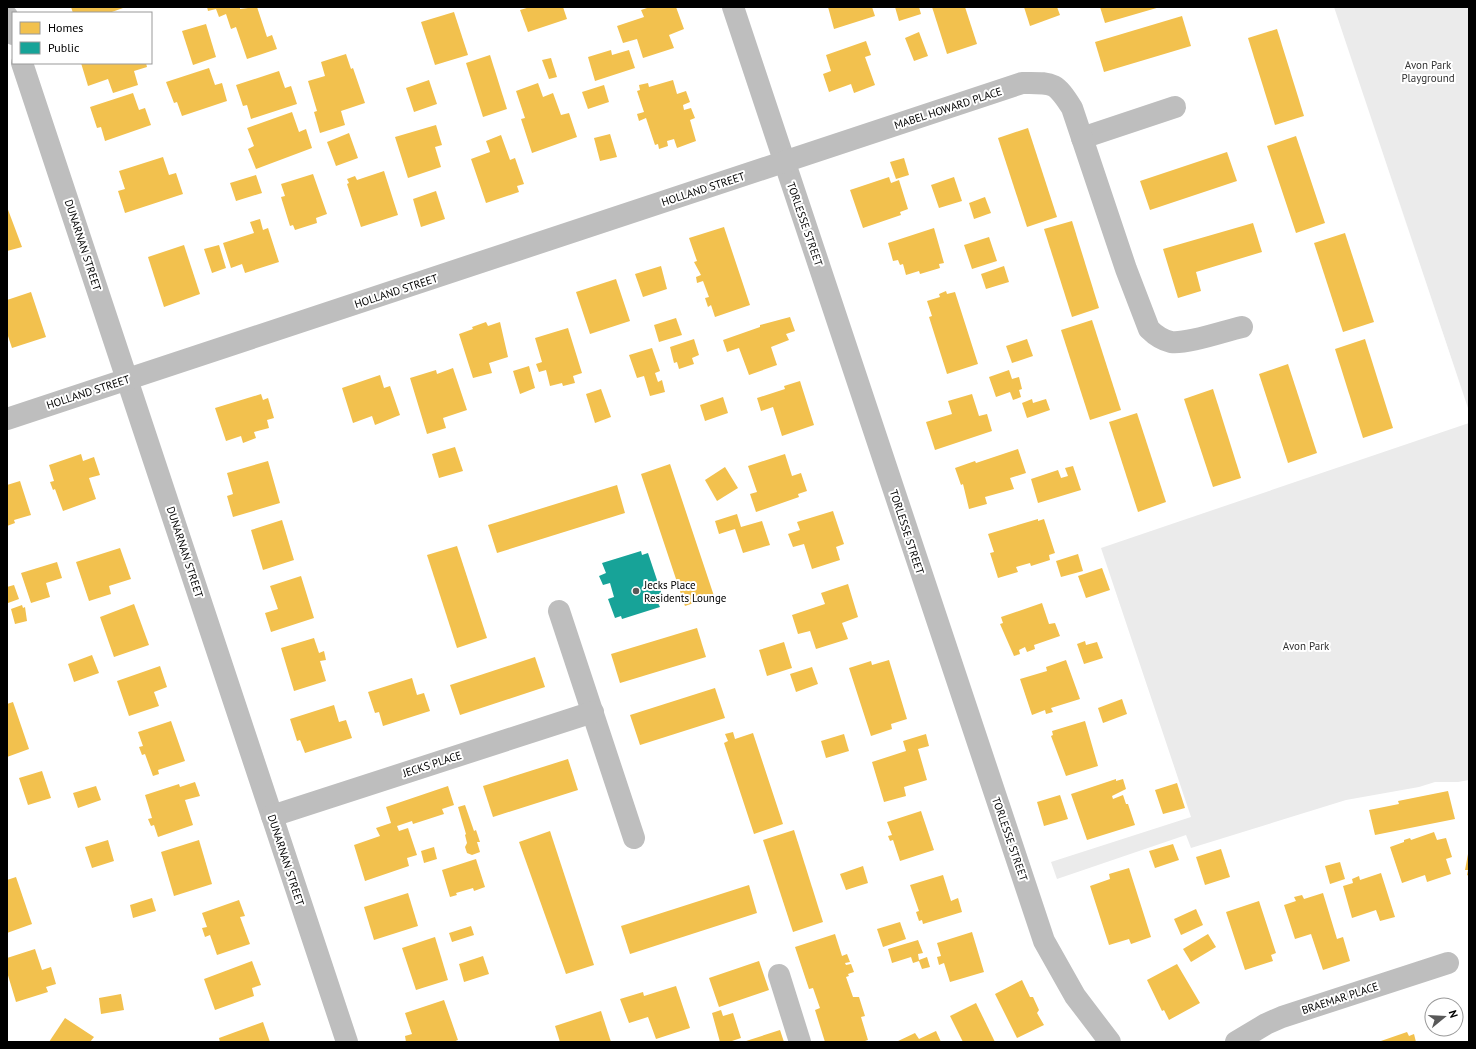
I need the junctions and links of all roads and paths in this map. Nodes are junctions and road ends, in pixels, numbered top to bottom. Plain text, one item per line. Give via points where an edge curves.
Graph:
1 (734, 7) edge
2 (7, 16) edge
3 (12, 31) edge
4 (22, 64) edge
5 (1175, 107) dead end
6 (1082, 138) junction
7 (784, 163) junction
8 (1242, 327) dead end
9 (128, 380) junction
10 (7, 419) edge
11 (559, 611) dead end
12 (593, 712) junction
13 (272, 816) junction
14 (634, 838) dead end
15 (1448, 963) dead end
16 (779, 975) dead end
17 (347, 1042) edge
18 (800, 1042) edge
19 (1110, 1042) edge
20 (1236, 1042) edge

1 - 7 street, TORLESSE STREET
2 - 3 street
4 - 9 street, DUNARNAN STREET
5 - 6 street
6 - 7 street, MABEL HOWARD PLACE via 1072,108 1060,90 1048,83 1022,83
6 - 8 street, MABEL HOWARD PLACE via 1149,329 1171,342
7 - 9 street, HOLLAND STREET
7 - 19 street, TORLESSE STREET via 1044,942 1074,996
9 - 10 street, HOLLAND STREET
9 - 13 street, DUNARNAN STREET
11 - 12 street
12 - 13 street, JECKS PLACE
12 - 14 street
13 - 17 street, DUNARNAN STREET
15 - 20 street, BRAEMAR PLACE via 1282,1017
16 - 18 street

